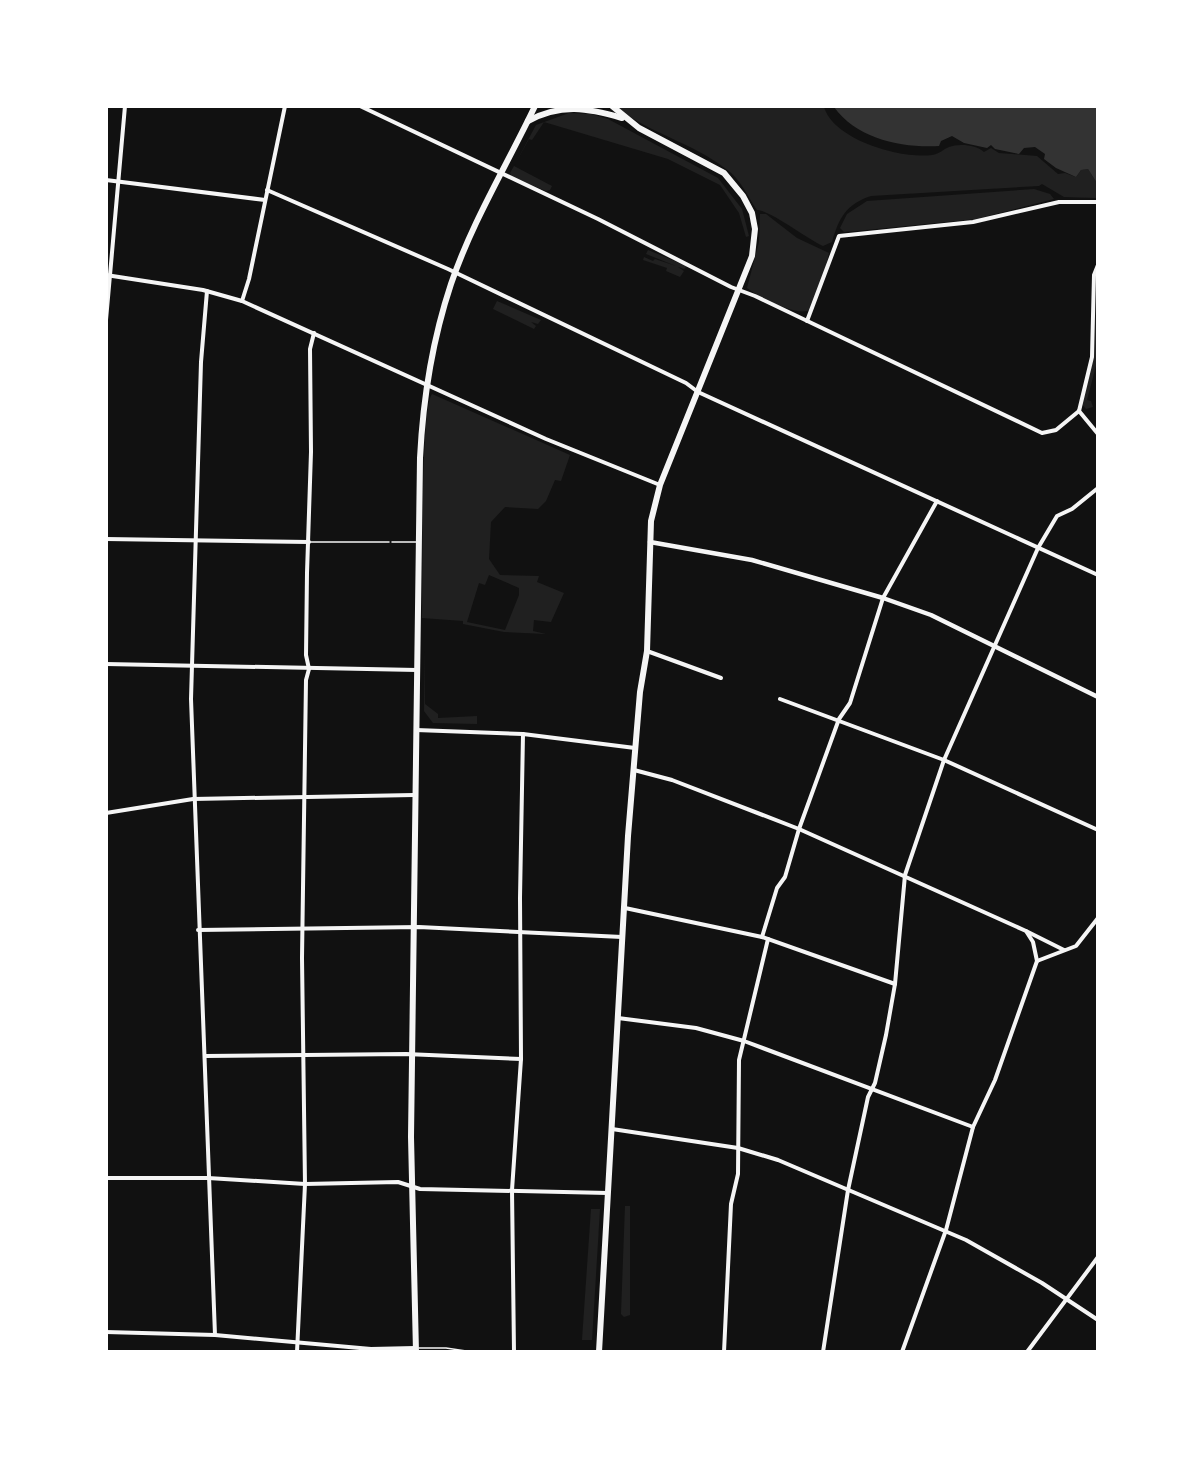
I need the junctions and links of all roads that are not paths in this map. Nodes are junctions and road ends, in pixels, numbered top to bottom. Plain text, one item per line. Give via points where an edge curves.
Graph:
1 (125, 106) edge
2 (285, 106) edge
3 (360, 106) edge
4 (534, 106) edge
5 (612, 106) edge
6 (625, 119) junction
7 (527, 122) junction
8 (499, 174) junction
9 (106, 180) edge
10 (119, 180) junction
11 (267, 190) junction
12 (265, 200) junction
13 (1098, 202) edge
14 (1098, 265) edge
15 (455, 273) junction
16 (109, 275) edge
17 (207, 291) junction
18 (739, 291) junction
19 (242, 301) junction
20 (106, 320) edge
21 (807, 321) junction
22 (314, 333) junction
23 (426, 386) junction
24 (698, 392) junction
25 (1078, 411) junction
26 (1098, 434) edge
27 (660, 485) junction
28 (1098, 488) edge
29 (938, 501) junction
30 (106, 539) edge
31 (196, 541) junction
32 (309, 542) junction
33 (419, 542) junction
34 (650, 542) junction
35 (1038, 548) junction
36 (1098, 575) edge
37 (884, 598) junction
38 (993, 644) junction
39 (647, 651) junction
40 (106, 664) edge
41 (192, 666) junction
42 (309, 669) junction
43 (417, 670) junction
44 (721, 678) dead end
45 (1098, 697) edge
46 (780, 699) dead end
47 (839, 719) junction
48 (416, 730) junction
49 (523, 734) junction
50 (635, 748) junction
51 (944, 760) junction
52 (634, 770) junction
53 (414, 795) junction
54 (306, 796) junction
55 (194, 799) junction
56 (106, 813) edge
57 (799, 829) junction
58 (1098, 830) edge
59 (905, 875) junction
60 (625, 908) junction
61 (1098, 918) edge
62 (412, 927) junction
63 (303, 928) junction
64 (198, 930) junction
65 (1026, 931) junction
66 (521, 933) junction
67 (623, 937) junction
68 (762, 937) junction
69 (768, 939) junction
70 (1064, 950) junction
71 (1037, 961) junction
72 (894, 984) junction
73 (617, 1018) junction
74 (744, 1041) junction
75 (412, 1054) junction
76 (304, 1055) junction
77 (205, 1056) junction
78 (521, 1059) junction
79 (872, 1090) junction
80 (973, 1127) junction
81 (611, 1129) junction
82 (738, 1148) junction
83 (106, 1178) edge
84 (208, 1178) junction
85 (304, 1184) junction
86 (413, 1188) junction
87 (512, 1190) junction
88 (848, 1190) junction
89 (609, 1193) junction
90 (945, 1230) junction
91 (1098, 1257) edge
92 (1067, 1300) junction
93 (1098, 1320) edge
94 (106, 1332) edge
95 (215, 1335) junction
96 (297, 1343) junction
97 (415, 1350) edge
98 (297, 1352) edge
99 (472, 1352) edge
100 (514, 1352) edge
101 (599, 1352) edge
102 (724, 1352) edge
103 (823, 1352) edge
104 (902, 1352) edge
105 (1027, 1352) edge

1 - 10 street
2 - 11 street
3 - 8 street
4 - 7 highway
5 - 6 highway
6 - 7 highway via 580,108 559,110
6 - 18 highway via 715,167 733,181 743,196 752,213 756,236
7 - 8 highway
8 - 15 highway
8 - 18 street
9 - 10 street
10 - 12 street
10 - 16 street
11 - 12 street
11 - 15 street
12 - 19 street
13 - 21 street via 1059,202 973,222 838,236
14 - 25 street via 1094,275 1092,357
15 - 23 highway via 438,327
15 - 24 street
16 - 17 street
16 - 20 street
17 - 19 street
17 - 31 street via 201,354
18 - 21 street
18 - 24 highway
19 - 22 street
21 - 25 street via 1042,433 1056,430
22 - 23 street
22 - 32 street via 310,349
23 - 27 street
23 - 33 highway
24 - 27 highway
24 - 29 street
25 - 26 street
27 - 34 highway via 652,510
28 - 35 street via 1057,516
29 - 35 street
29 - 37 street
30 - 31 street
31 - 32 street
31 - 41 street
32 - 33 lane
32 - 42 street
33 - 43 highway
34 - 37 street via 752,560
34 - 39 highway
35 - 36 street
35 - 38 street
37 - 38 street
37 - 47 street via 850,703
38 - 45 street
38 - 51 street
39 - 44 street
39 - 50 highway
40 - 41 street
41 - 42 street
41 - 55 street
42 - 43 street
42 - 54 street
43 - 48 highway
46 - 47 street
47 - 51 street
47 - 57 street
48 - 49 street
48 - 53 highway
49 - 50 street
49 - 66 street
50 - 52 highway
51 - 58 street
51 - 59 street
52 - 57 street via 672,780
52 - 60 highway
53 - 54 street
53 - 62 highway
54 - 55 street
54 - 63 street
55 - 56 street
55 - 64 street
57 - 59 street
57 - 68 street
59 - 65 street
59 - 72 street
60 - 67 highway
60 - 68 street
61 - 70 street via 1080,943
62 - 63 street
62 - 66 street via 512,929
62 - 75 highway
63 - 64 street
63 - 76 street
64 - 77 street
65 - 70 street
65 - 71 street
66 - 67 street
66 - 78 street
67 - 73 highway
68 - 69 street
69 - 72 street
69 - 74 street
70 - 71 street
71 - 80 street via 995,1080
72 - 79 street
73 - 74 street via 696,1028
73 - 81 highway
74 - 79 street
74 - 82 street via 739,1060
75 - 76 street
75 - 78 street
75 - 86 highway
76 - 77 street
76 - 85 street
77 - 84 street
78 - 87 street
79 - 80 street
79 - 88 street
80 - 90 street
81 - 82 street
81 - 89 highway
82 - 88 street via 778,1160
82 - 102 street via 738,1174 731,1204
83 - 84 street
84 - 85 street
84 - 95 street
85 - 86 street via 398,1182
85 - 96 street
86 - 87 street
86 - 97 highway
87 - 89 street
87 - 100 street
88 - 90 street
88 - 103 street
89 - 101 highway
90 - 92 street
90 - 104 street
91 - 92 street
92 - 93 street
92 - 105 street
94 - 95 street
95 - 96 street
96 - 97 street
96 - 98 street
97 - 99 lane via 446,1347

